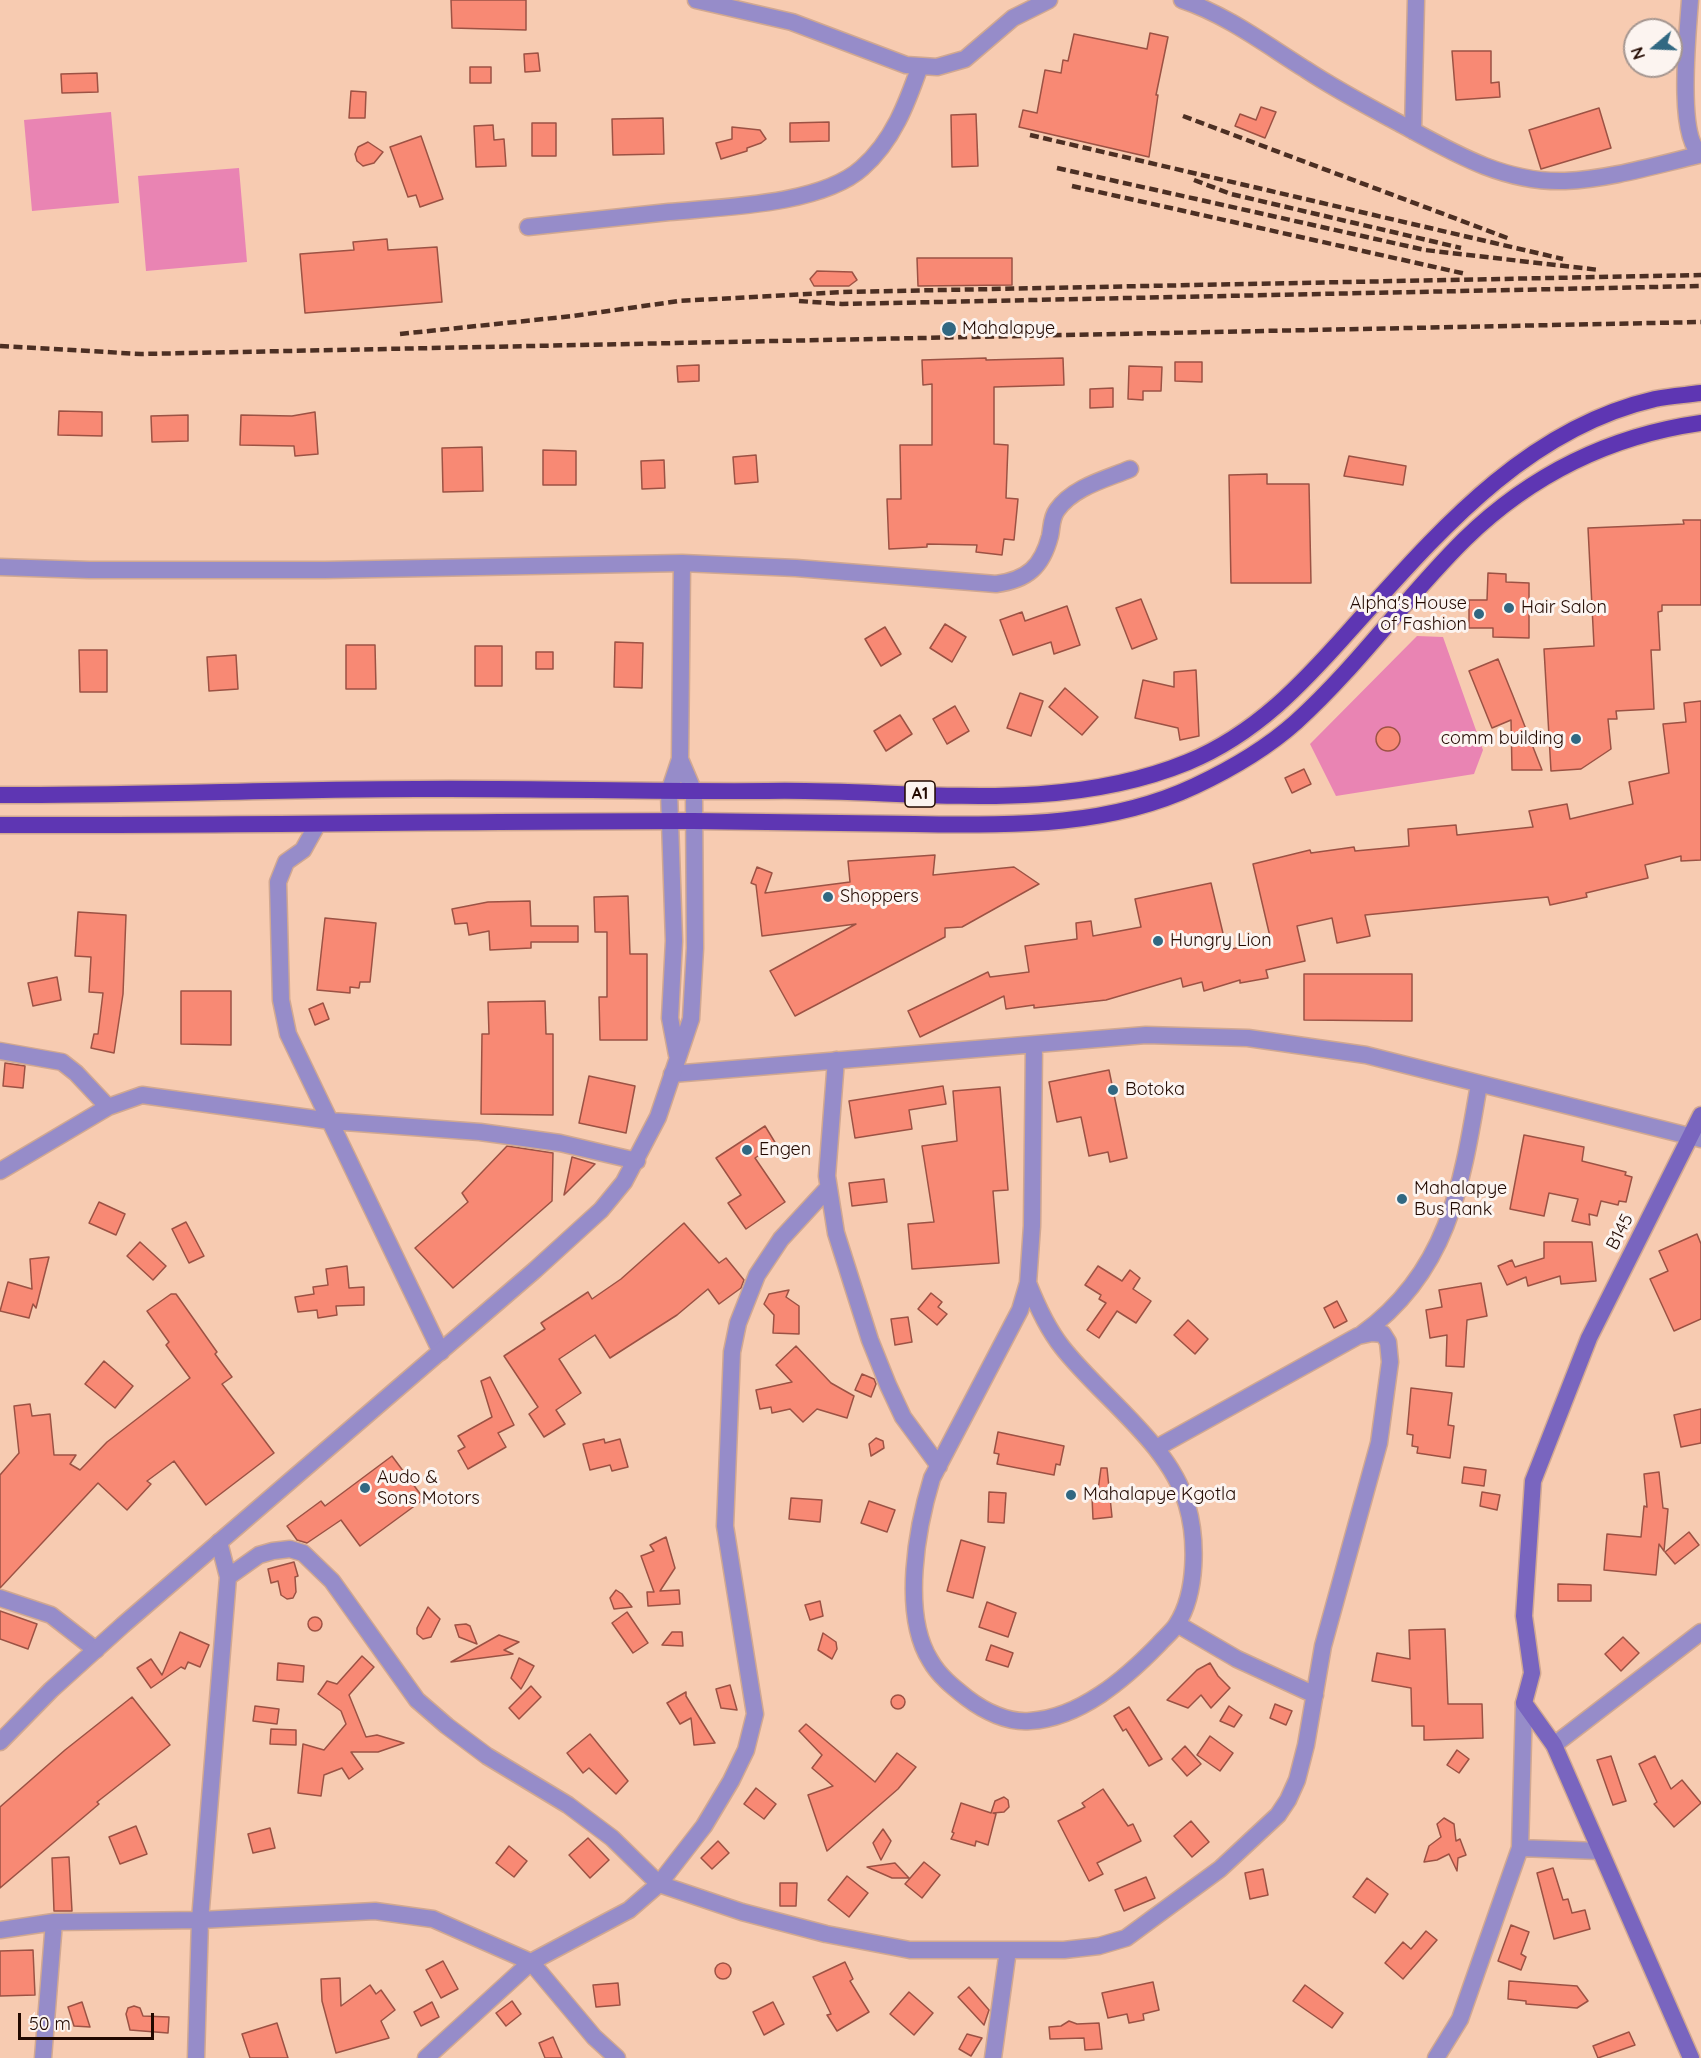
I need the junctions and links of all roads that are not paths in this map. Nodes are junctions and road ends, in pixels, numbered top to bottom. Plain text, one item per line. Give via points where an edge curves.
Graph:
1 (696, 0) edge
2 (1049, 0) edge
3 (1182, 0) edge
4 (1416, 0) edge
5 (1690, 0) edge
6 (920, 66) junction
7 (1413, 131) junction
8 (1700, 155) edge
9 (528, 227) dead end
10 (1701, 393) edge
11 (1701, 423) edge
12 (1130, 469) dead end
13 (682, 563) junction
14 (0, 567) edge
15 (681, 759) junction
16 (669, 792) junction
17 (694, 792) junction
18 (0, 795) edge
19 (670, 822) junction
20 (696, 822) junction
21 (0, 825) edge
22 (317, 825) junction
23 (1034, 1046) junction
24 (0, 1051) edge
25 (677, 1056) junction
26 (836, 1060) junction
27 (672, 1074) junction
28 (1479, 1084) junction
29 (108, 1107) junction
30 (1701, 1115) edge
31 (331, 1121) junction
32 (1695, 1138) edge
33 (637, 1161) junction
34 (0, 1171) edge
35 (828, 1188) junction
36 (1028, 1283) junction
37 (1358, 1336) junction
38 (441, 1352) junction
39 (1158, 1448) junction
40 (939, 1466) junction
41 (219, 1542) junction
42 (228, 1577) junction
43 (0, 1598) edge
44 (1177, 1624) junction
45 (1701, 1632) edge
46 (96, 1650) junction
47 (1315, 1695) junction
48 (1524, 1703) junction
49 (0, 1742) edge
50 (1554, 1745) junction
51 (1520, 1848) junction
52 (1599, 1851) junction
53 (659, 1884) junction
54 (200, 1920) junction
55 (54, 1922) junction
56 (0, 1930) edge
57 (1008, 1950) junction
58 (531, 1962) junction
59 (43, 2058) edge
60 (196, 2058) edge
61 (426, 2058) edge
62 (617, 2058) edge
63 (993, 2058) edge
64 (1436, 2058) edge
65 (1691, 2058) edge

1 - 6 street via 792,22 906,65
2 - 6 street via 1013,18 965,59
3 - 7 street via 1227,20 1331,86
4 - 7 street
5 - 8 street via 1686,117
6 - 9 street via 905,109 881,148 862,169 842,181 804,195 758,203
7 - 8 street via 1468,161 1544,180 1604,176
10 - 17 highway, A1 via 1654,399 1606,416 1568,432 1509,471 1453,517 1279,706 1223,747 1184,764 1127,782 1027,797
11 - 20 highway, A1 via 1617,441 1577,458 1524,491 1469,536 1293,725 1194,787 1144,806 1094,818 1027,825
12 - 13 street via 1067,499 1052,518 1042,561 1027,576 1008,582
13 - 14 street via 325,570
13 - 15 street
15 - 16 street
15 - 17 street
16 - 17 highway, A1
16 - 18 highway, A1 via 415,789
16 - 19 street
17 - 20 street
19 - 20 highway, A1
19 - 22 highway, A1
19 - 25 street via 674,941 670,1018
20 - 25 street via 694,991 691,1019
21 - 22 highway, A1
22 - 31 street via 303,850 286,862 278,882 281,1000 288,1034
23 - 26 street
23 - 28 street via 1146,1035 1248,1038 1366,1055
23 - 36 street
24 - 29 street via 62,1062
25 - 27 street
26 - 27 street
26 - 35 street
27 - 33 street via 658,1117
28 - 32 street
28 - 37 street via 1462,1171 1443,1235 1402,1300
29 - 31 street via 142,1095 163,1096
29 - 34 street
30 - 32 main road, B145 / B145
31 - 33 street via 480,1132 560,1143
31 - 38 street
32 - 48 main road, B145 / B145 via 1589,1338 1533,1481 1524,1616 1532,1673
33 - 38 street via 601,1209
35 - 40 street via 836,1233 870,1340 903,1417
35 - 53 street via 807,1208 757,1275 738,1323 729,1380 725,1526 755,1714 746,1750 731,1781 704,1826
36 - 39 street via 1040,1313 1061,1347
36 - 40 street via 1020,1310
37 - 39 street
37 - 47 street via 1383,1334 1388,1342 1387,1386 1379,1443 1323,1646
38 - 41 street
39 - 44 street via 1187,1503 1194,1543 1190,1588
40 - 44 street via 924,1506 915,1562 919,1633 929,1659 946,1681 971,1702 999,1717 1028,1722 1061,1715 1098,1696 1135,1669
41 - 42 street
41 - 46 street
42 - 53 street via 259,1555 290,1549 303,1553 332,1581 417,1700 487,1756 568,1805 612,1838
42 - 54 street
43 - 46 street via 51,1615
44 - 47 street via 1237,1659
45 - 50 street
46 - 49 street
47 - 57 street via 1301,1763 1288,1800 1278,1815 1221,1869 1126,1938 1064,1950
48 - 50 main road
48 - 51 street
50 - 52 main road
51 - 52 street
51 - 64 street via 1460,2019
52 - 65 main road
53 - 57 street via 742,1912 909,1950
53 - 58 street via 629,1910
54 - 55 street
54 - 58 street via 375,1911 413,1915 453,1926
54 - 60 street
55 - 56 street
55 - 59 street
57 - 63 street
58 - 61 street
58 - 62 street via 594,2037

